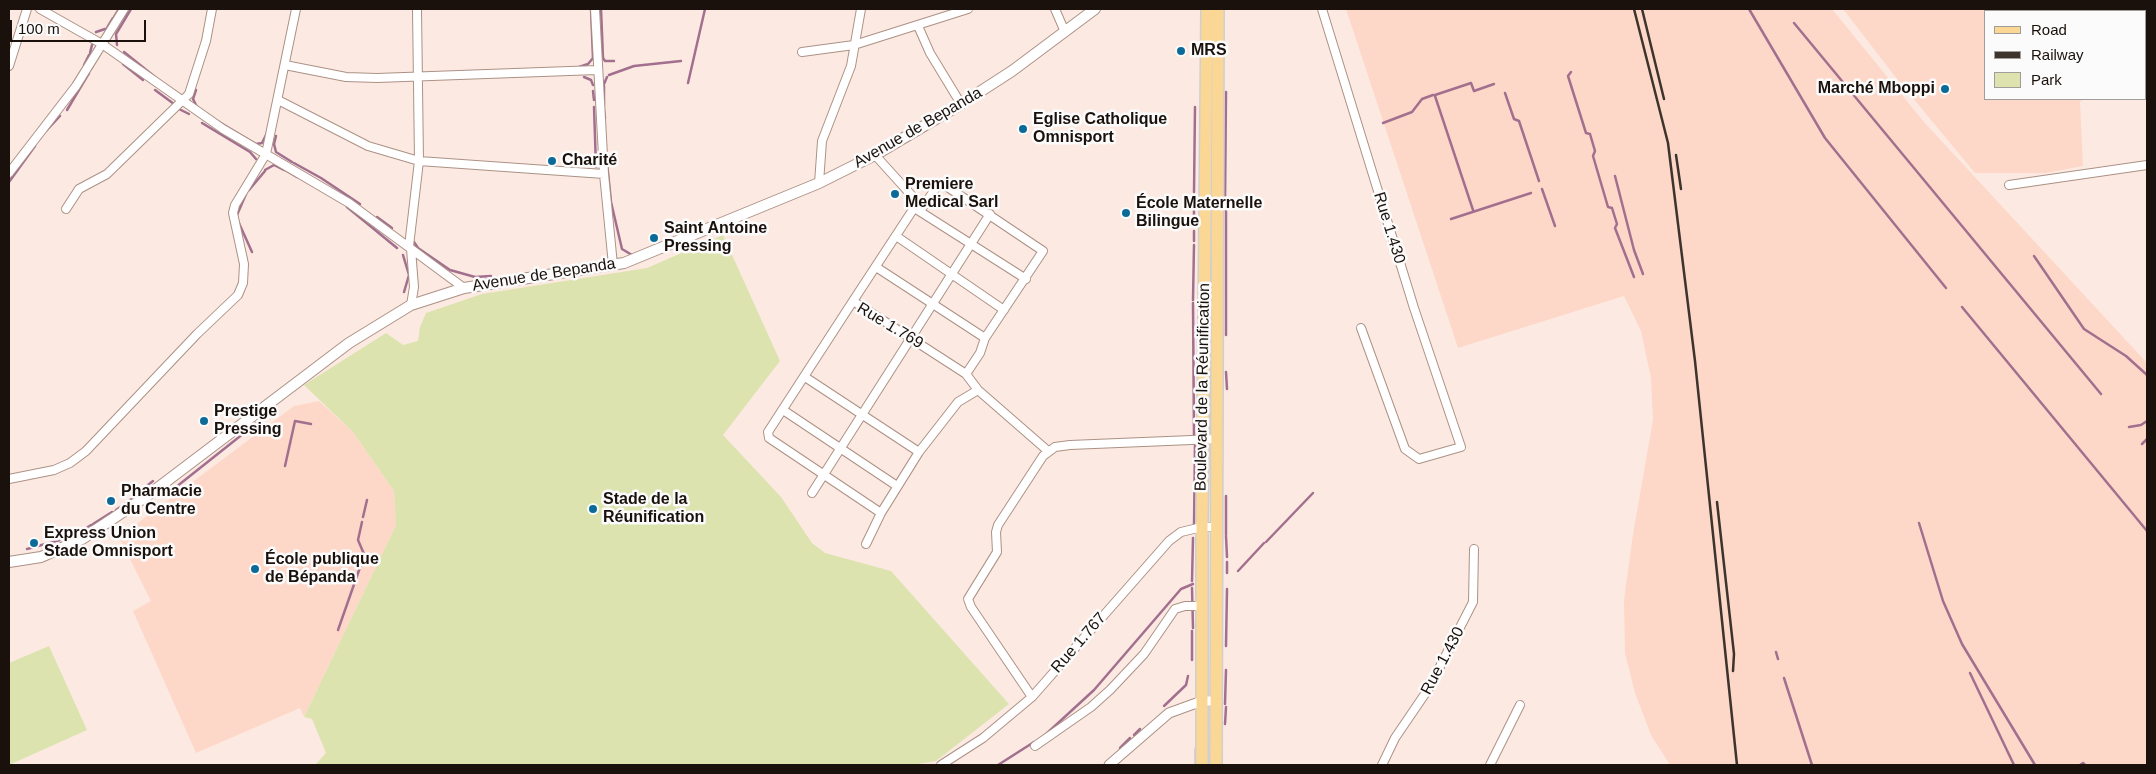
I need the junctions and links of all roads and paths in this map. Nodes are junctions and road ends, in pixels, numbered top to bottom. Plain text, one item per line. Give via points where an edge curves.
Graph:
1 (27, 9) edge
2 (40, 9) edge
3 (124, 9) edge
4 (212, 9) edge
5 (296, 9) edge
6 (417, 9) edge
7 (595, 9) edge
8 (861, 9) edge
9 (968, 9) edge
10 (1055, 9) edge
11 (1095, 9) edge
12 (1207, 9) edge
13 (1218, 9) edge
14 (1322, 9) edge
15 (918, 26) junction
16 (1066, 32) junction
17 (102, 44) junction
18 (854, 45) junction
19 (802, 52) dead end
20 (285, 65) junction
21 (9, 66) edge
22 (597, 70) junction
23 (418, 78) junction
24 (278, 100) junction
25 (182, 101) junction
26 (961, 104) junction
27 (266, 154) junction
28 (875, 155) junction
29 (419, 161) junction
30 (2147, 165) edge
31 (9, 173) edge
32 (604, 174) junction
33 (819, 183) junction
34 (2009, 185) dead end
35 (66, 209) dead end
36 (917, 209) junction
37 (990, 214) junction
38 (896, 236) junction
39 (972, 242) junction
40 (410, 247) junction
41 (613, 265) junction
42 (876, 267) junction
43 (952, 274) junction
44 (1026, 279) junction
45 (464, 288) junction
46 (853, 301) junction
47 (933, 304) junction
48 (411, 305) junction
49 (1004, 310) junction
50 (1361, 328) dead end
51 (985, 338) junction
52 (912, 339) junction
53 (966, 374) junction
54 (805, 377) junction
55 (978, 390) junction
56 (783, 410) junction
57 (863, 415) junction
58 (1202, 439) junction
59 (1216, 439) junction
60 (842, 448) junction
61 (1048, 451) junction
62 (919, 452) junction
63 (824, 475) junction
64 (9, 479) edge
65 (897, 486) junction
66 (812, 493) dead end
67 (881, 513) junction
68 (1202, 527) junction
69 (1216, 527) junction
70 (866, 544) dead end
71 (1474, 549) dead end
72 (9, 562) edge
73 (1202, 606) junction
74 (1032, 697) junction
75 (1202, 701) junction
76 (1217, 701) junction
77 (1520, 705) dead end
78 (1035, 746) dead end
79 (941, 765) edge
80 (1109, 765) edge
81 (1202, 765) edge
82 (1216, 765) edge
83 (1382, 765) edge
84 (1490, 765) edge

1 - 21 street
2 - 17 street
3 - 17 street
4 - 25 street via 193,83
5 - 20 street
6 - 23 street
7 - 22 street
8 - 18 street
9 - 15 street
10 - 16 street
11 - 16 main road, Avenue de Bepanda
12 - 58 main road, Boulevard de la Réunification
13 - 59 main road
14 - 50 street, Rue 1.430 via 1414,308 1461,446 1419,458 1405,449
15 - 18 street
15 - 26 street via 930,53
16 - 26 main road, Avenue de Bepanda
17 - 25 street
17 - 31 street via 76,86
18 - 19 street
18 - 33 street via 848,77 822,141
20 - 23 street via 346,77
20 - 24 street
22 - 23 street
22 - 32 street
23 - 29 street
24 - 27 street
24 - 29 street via 368,146
25 - 27 street
25 - 35 street via 107,174 79,189
26 - 28 main road, Avenue de Bepanda
27 - 40 street via 349,203
27 - 64 street via 233,213 244,264 243,283 238,295 86,451 54,470
28 - 33 main road, Avenue de Bepanda
28 - 36 street via 914,198
29 - 32 street
29 - 40 street
30 - 34 street
32 - 41 street
33 - 41 main road, Avenue de Bepanda via 644,256
36 - 37 street via 940,184
36 - 38 street
36 - 39 street
37 - 39 street
37 - 44 street via 1043,251
38 - 42 street
38 - 43 street
39 - 43 street
39 - 44 street
40 - 45 street
40 - 48 street via 414,287
41 - 45 main road, Avenue de Bepanda
42 - 46 street
42 - 47 street
43 - 47 street
43 - 49 street
44 - 49 street
45 - 48 main road, Avenue de Bepanda
46 - 52 street, Rue 1.769
46 - 54 street, Rue 1.769
47 - 51 street
47 - 52 street
48 - 72 main road, Avenue de Bepanda via 348,343 146,496 82,539 42,557
49 - 51 street
51 - 53 street via 980,353
52 - 53 street, Rue 1.769
52 - 57 street
53 - 55 street, Rue 1.769
54 - 56 street, Rue 1.769
54 - 57 street
55 - 61 street, Rue 1.769
55 - 62 street via 958,402
56 - 60 street
56 - 63 street, Rue 1.769 via 768,432 769,438
57 - 60 street
57 - 62 street
58 - 59 street
58 - 61 street via 1070,445
58 - 68 main road, Boulevard de la Réunification
59 - 69 main road
60 - 63 street
60 - 65 street
61 - 74 street via 1001,518 996,532 998,552 968,599
62 - 65 street
63 - 66 street
63 - 67 street
65 - 67 street
67 - 70 street
68 - 69 street, Rue 1.767
68 - 73 main road, Boulevard de la Réunification
68 - 74 street, Rue 1.767 via 1181,532 1168,541
69 - 76 main road
71 - 83 street, Rue 1.430 via 1474,602 1429,688 1395,738
73 - 75 main road, Boulevard de la Réunification
73 - 78 street via 1175,608 1144,654 1110,690
74 - 79 street, Rue 1.767 via 983,738
75 - 76 street
75 - 80 street via 1168,713
75 - 81 main road, Boulevard de la Réunification
76 - 82 main road
77 - 84 street

